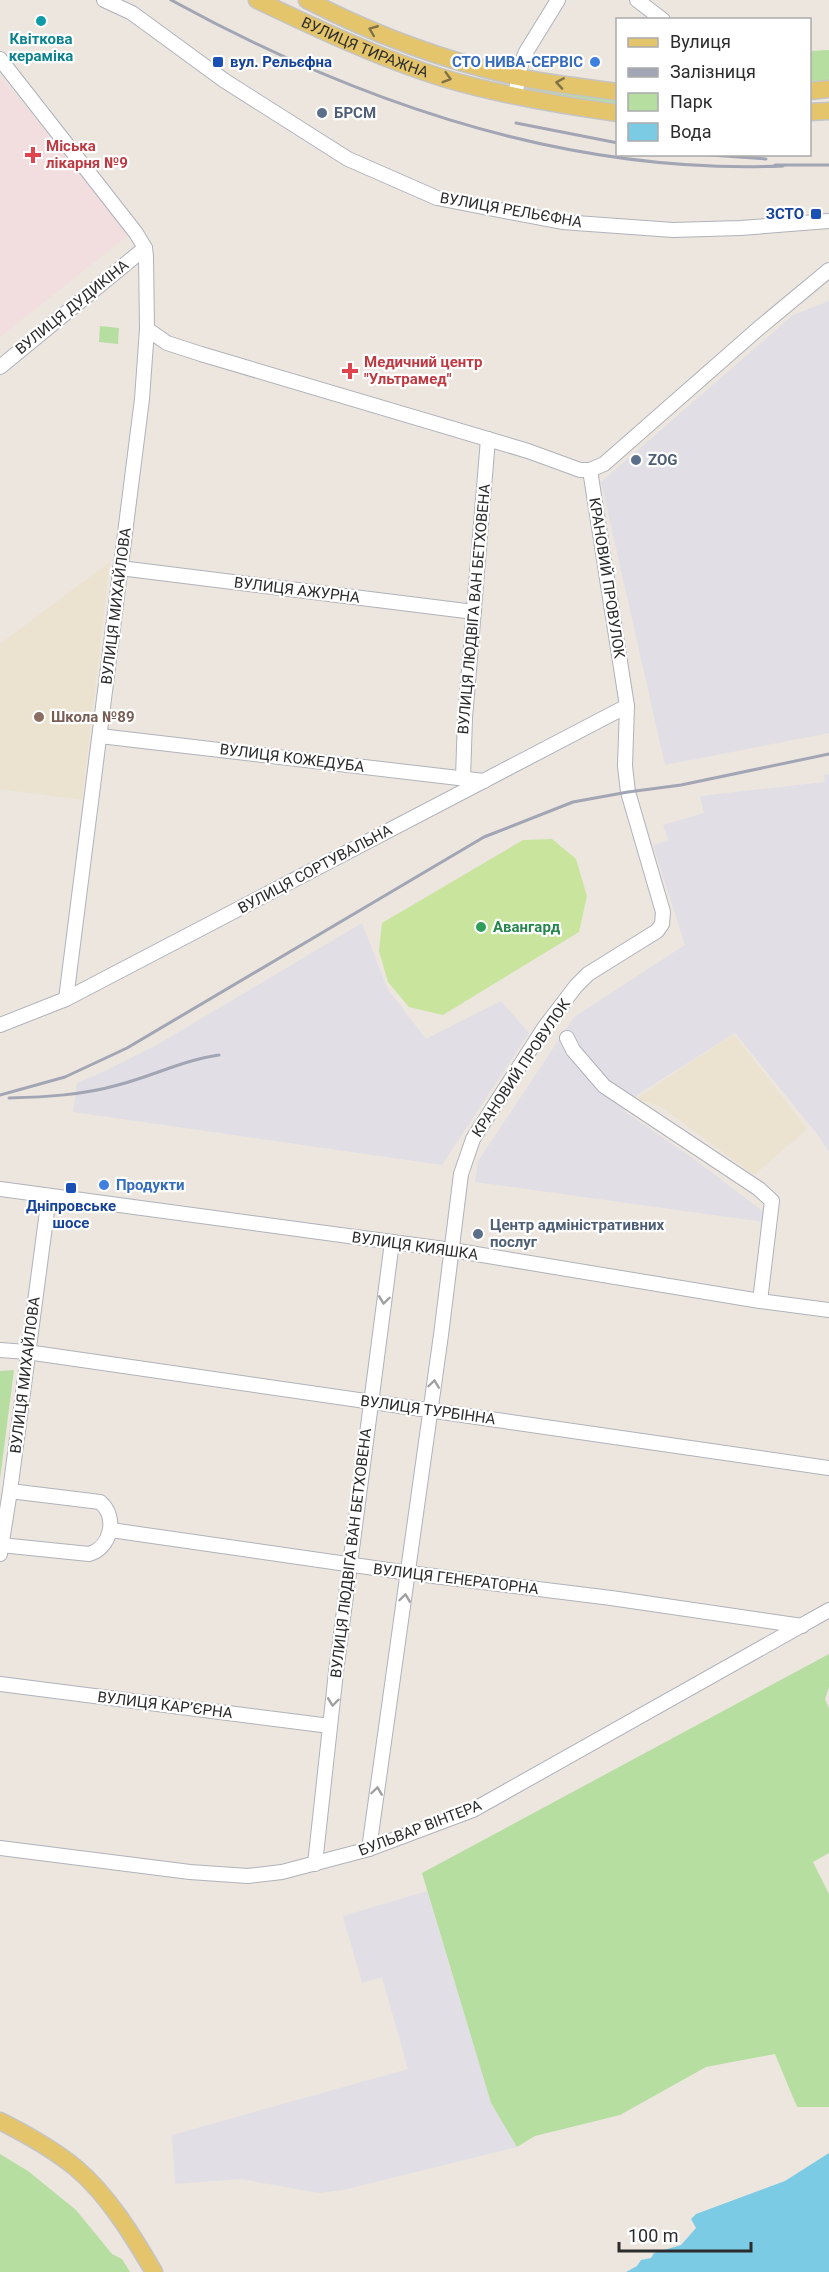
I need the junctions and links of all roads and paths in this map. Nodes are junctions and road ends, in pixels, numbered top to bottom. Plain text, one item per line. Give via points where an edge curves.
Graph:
1 (104, 0) edge
2 (116, 0) edge
3 (257, 0) edge
4 (307, 0) edge
5 (558, 0) edge
6 (637, 0) edge
7 (132, 14) junction
8 (660, 18) edge
9 (0, 59) edge
10 (519, 77) junction
11 (829, 89) edge
12 (811, 91) edge
13 (616, 92) edge
14 (516, 96) junction
15 (829, 111) edge
16 (811, 112) edge
17 (616, 113) edge
18 (829, 221) edge
19 (145, 248) junction
20 (829, 270) edge
21 (147, 329) junction
22 (0, 366) edge
23 (488, 439) junction
24 (590, 470) junction
25 (120, 568) junction
26 (474, 612) junction
27 (627, 706) junction
28 (100, 736) junction
29 (463, 778) junction
30 (484, 781) junction
31 (66, 999) junction
32 (0, 1025) edge
33 (567, 1038) dead end
34 (0, 1189) edge
35 (49, 1196) junction
36 (392, 1242) junction
37 (452, 1250) junction
38 (760, 1301) junction
39 (829, 1310) edge
40 (0, 1350) edge
41 (27, 1352) junction
42 (370, 1401) junction
43 (430, 1410) junction
44 (829, 1468) edge
45 (10, 1491) junction
46 (2, 1525) edge
47 (111, 1530) junction
48 (1, 1550) edge
49 (350, 1565) junction
50 (409, 1574) junction
51 (829, 1610) edge
52 (802, 1626) junction
53 (0, 1684) edge
54 (330, 1726) junction
55 (0, 1848) edge
56 (369, 1849) junction
57 (315, 1864) junction
58 (3, 2120) edge
59 (154, 2272) edge

1 - 7 street, ВУЛИЦЯ РЕЛЬЄФНА
2 - 7 street
3 -> 14 main road, ВУЛИЦЯ ТИРАЖНА via 401,63
10 -> 4 main road, ВУЛИЦЯ ТИРАЖНА via 402,41
5 - 10 street via 526,52
6 - 8 street
7 - 18 street, ВУЛИЦЯ РЕЛЬЄФНА via 225,81 348,159 437,198 562,222 673,230
9 - 19 street
13 -> 10 main road, ВУЛИЦЯ ТИРАЖНА
10 - 14 street
11 - 12 main road
14 - 17 main road, ВУЛИЦЯ ТИРАЖНА
15 - 16 main road
19 - 21 street, ВУЛИЦЯ МИХАЙЛОВА
19 - 22 street, ВУЛИЦЯ ДУДИКІНА
20 - 24 street via 604,464
21 - 23 street via 167,343
21 - 25 street, ВУЛИЦЯ МИХАЙЛОВА
23 - 24 street
23 - 26 street, ВУЛИЦЯ ЛЮДВІГА ВАН БЕТХОВЕНА
24 - 27 street, КРАНОВИЙ ПРОВУЛОК
25 - 26 street, ВУЛИЦЯ АЖУРНА
25 - 28 street, ВУЛИЦЯ МИХАЙЛОВА
26 - 29 street, ВУЛИЦЯ ЛЮДВІГА ВАН БЕТХОВЕНА
27 - 30 street, ВУЛИЦЯ СОРТУВАЛЬНА
27 - 37 street, КРАНОВИЙ ПРОВУЛОК via 628,792 663,912 662,924 576,986 473,1139 461,1174
28 - 29 street, ВУЛИЦЯ КОЖЕДУБА
28 - 31 street, ВУЛИЦЯ МИХАЙЛОВА
29 - 30 street, ВУЛИЦЯ КОЖЕДУБА
30 - 31 street, ВУЛИЦЯ СОРТУВАЛЬНА
31 - 32 street, ВУЛИЦЯ СОРТУВАЛЬНА
33 - 38 street via 604,1086 772,1201
34 - 35 street, ВУЛИЦЯ КИЯШКА
35 - 36 street, ВУЛИЦЯ КИЯШКА
35 - 41 street, ВУЛИЦЯ МИХАЙЛОВА
36 - 37 street, ВУЛИЦЯ КИЯШКА
36 -> 42 street, ВУЛИЦЯ ЛЮДВІГА ВАН БЕТХОВЕНА
37 - 38 street, ВУЛИЦЯ КИЯШКА
43 -> 37 street
38 - 39 street, ВУЛИЦЯ КИЯШКА
40 - 41 street, ВУЛИЦЯ ТУРБІННА
41 - 42 street, ВУЛИЦЯ ТУРБІННА
41 - 45 street, ВУЛИЦЯ МИХАЙЛОВА
42 - 43 street, ВУЛИЦЯ ТУРБІННА
42 - 49 street, ВУЛИЦЯ ЛЮДВІГА ВАН БЕТХОВЕНА
43 - 44 street, ВУЛИЦЯ ТУРБІННА
43 - 50 street
45 - 46 street, ВУЛИЦЯ МИХАЙЛОВА
45 - 47 street via 100,1502 106,1507
46 - 48 street, ВУЛИЦЯ МИХАЙЛОВА
47 - 48 street via 98,1552 89,1554
47 - 49 street, ВУЛИЦЯ ГЕНЕРАТОРНА
49 - 50 street, ВУЛИЦЯ ГЕНЕРАТОРНА
49 -> 54 street, ВУЛИЦЯ ЛЮДВІГА ВАН БЕТХОВЕНА
50 - 52 street, ВУЛИЦЯ ГЕНЕРАТОРНА
56 -> 50 street
51 - 52 street, БУЛЬВАР ВІНТЕРА
52 - 56 street, БУЛЬВАР ВІНТЕРА via 473,1810
53 - 54 street, ВУЛИЦЯ КАР’ЄРНА
54 - 57 street, ВУЛИЦЯ ЛЮДВІГА ВАН БЕТХОВЕНА
55 - 57 street, БУЛЬВАР ВІНТЕРА via 248,1876
56 - 57 street, БУЛЬВАР ВІНТЕРА
58 - 59 main road via 76,2168 102,2195

